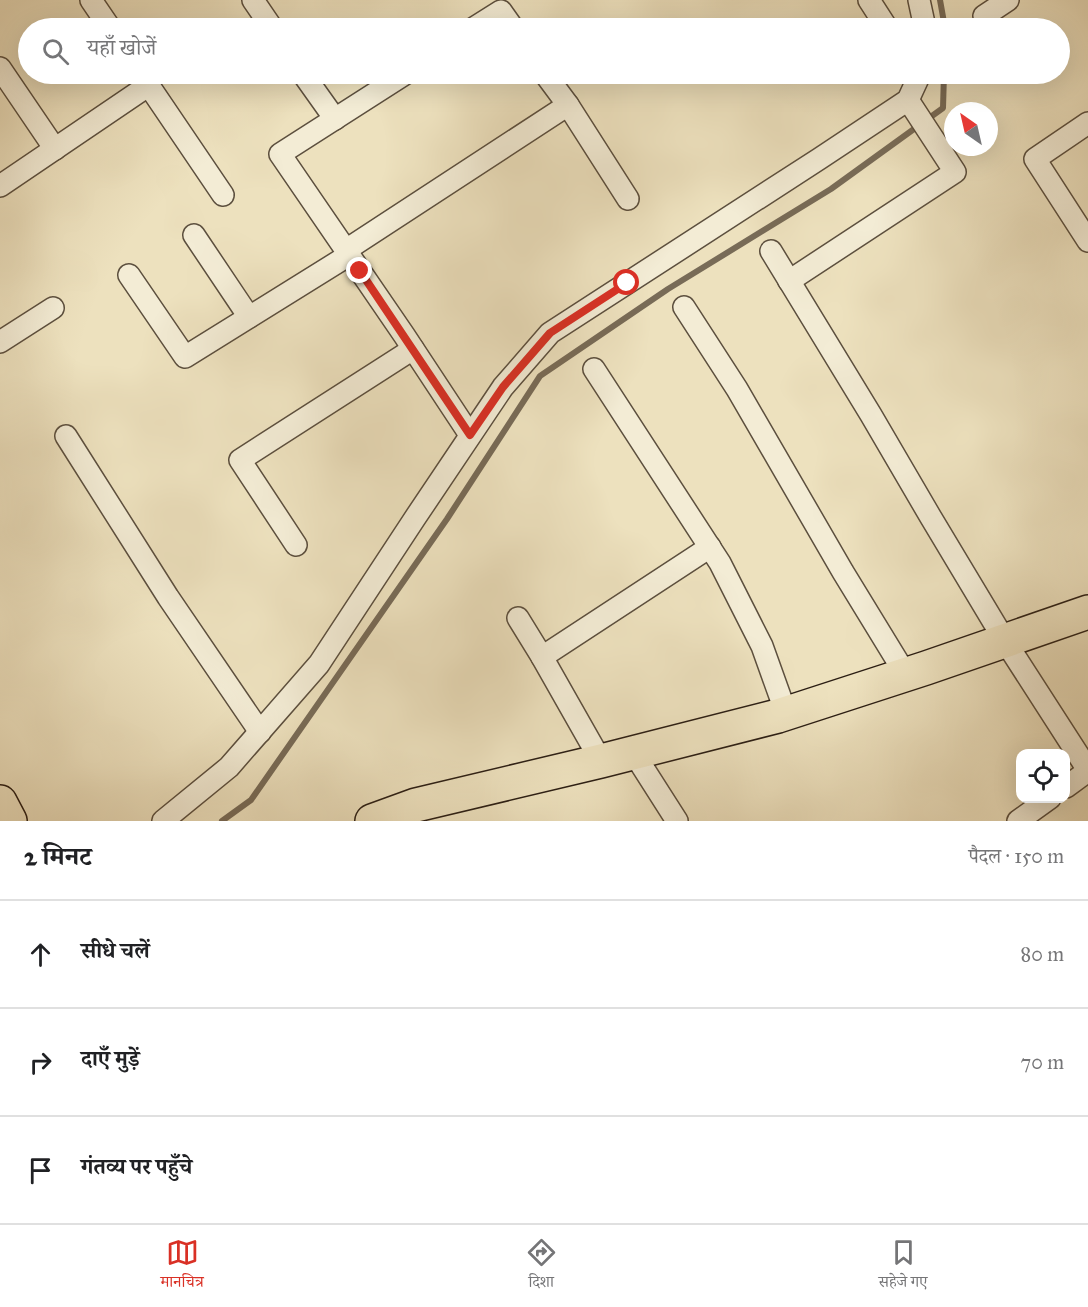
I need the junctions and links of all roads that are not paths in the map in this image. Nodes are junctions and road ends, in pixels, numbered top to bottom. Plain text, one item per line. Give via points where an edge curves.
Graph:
1 (91, 0) edge
2 (253, 0) edge
3 (869, 0) edge
4 (919, 0) edge
5 (1008, 0) edge
6 (984, 16) dead end
7 (103, 18) edge
8 (265, 18) edge
9 (490, 18) edge
10 (506, 18) edge
11 (881, 18) edge
12 (923, 18) edge
13 (0, 68) edge
14 (140, 84) edge
15 (148, 84) edge
16 (310, 84) edge
17 (389, 84) edge
18 (552, 84) edge
19 (916, 84) edge
20 (568, 105) junction
21 (912, 105) junction
22 (335, 119) junction
23 (1088, 123) edge
24 (55, 149) junction
25 (0, 186) edge
26 (223, 195) dead end
27 (628, 199) dead end
28 (194, 235) dead end
29 (1088, 241) edge
30 (771, 251) dead end
31 (348, 253) junction
32 (129, 275) dead end
33 (789, 281) junction
34 (684, 307) dead end
35 (53, 308) dead end
36 (249, 317) junction
37 (0, 342) edge
38 (413, 349) junction
39 (594, 369) dead end
40 (470, 435) junction
41 (66, 436) dead end
42 (296, 545) dead end
43 (710, 547) junction
44 (1088, 612) edge
45 (518, 618) dead end
46 (1005, 641) junction
47 (542, 657) junction
48 (906, 675) junction
49 (786, 713) junction
50 (260, 732) junction
51 (633, 752) junction
52 (601, 761) junction
53 (1088, 771) edge
54 (1070, 784) edge
55 (0, 802) edge
56 (1043, 803) edge
57 (10, 821) edge
58 (163, 821) edge
59 (372, 821) edge
60 (677, 821) edge
61 (1018, 821) edge

1 - 7 street
2 - 8 street
3 - 11 street
4 - 12 street
5 - 6 street
9 - 10 street via 501,11
13 - 24 street
14 - 24 street
15 - 26 street
16 - 22 street
17 - 22 street
18 - 20 street
19 - 21 street
20 - 27 street
20 - 31 street
21 - 33 street via 955,172
21 - 40 street via 550,333 503,387
22 - 31 street via 280,154
23 - 29 street via 1035,159
24 - 25 street
28 - 36 street
30 - 33 street
31 - 36 street
31 - 38 street
32 - 36 street via 185,357
33 - 46 street
34 - 48 street via 737,388
35 - 37 street
38 - 40 street
38 - 42 street via 240,460
39 - 43 street
40 - 50 street via 319,664
41 - 50 street
43 - 47 street
43 - 49 street via 762,646
44 - 46 highway
45 - 47 street
46 - 48 highway
46 - 53 street
47 - 52 street
48 - 49 highway
49 - 51 highway
50 - 58 street via 229,767
51 - 52 highway
51 - 60 street
52 - 59 highway via 416,805
53 - 54 street
55 - 57 highway
56 - 61 street

